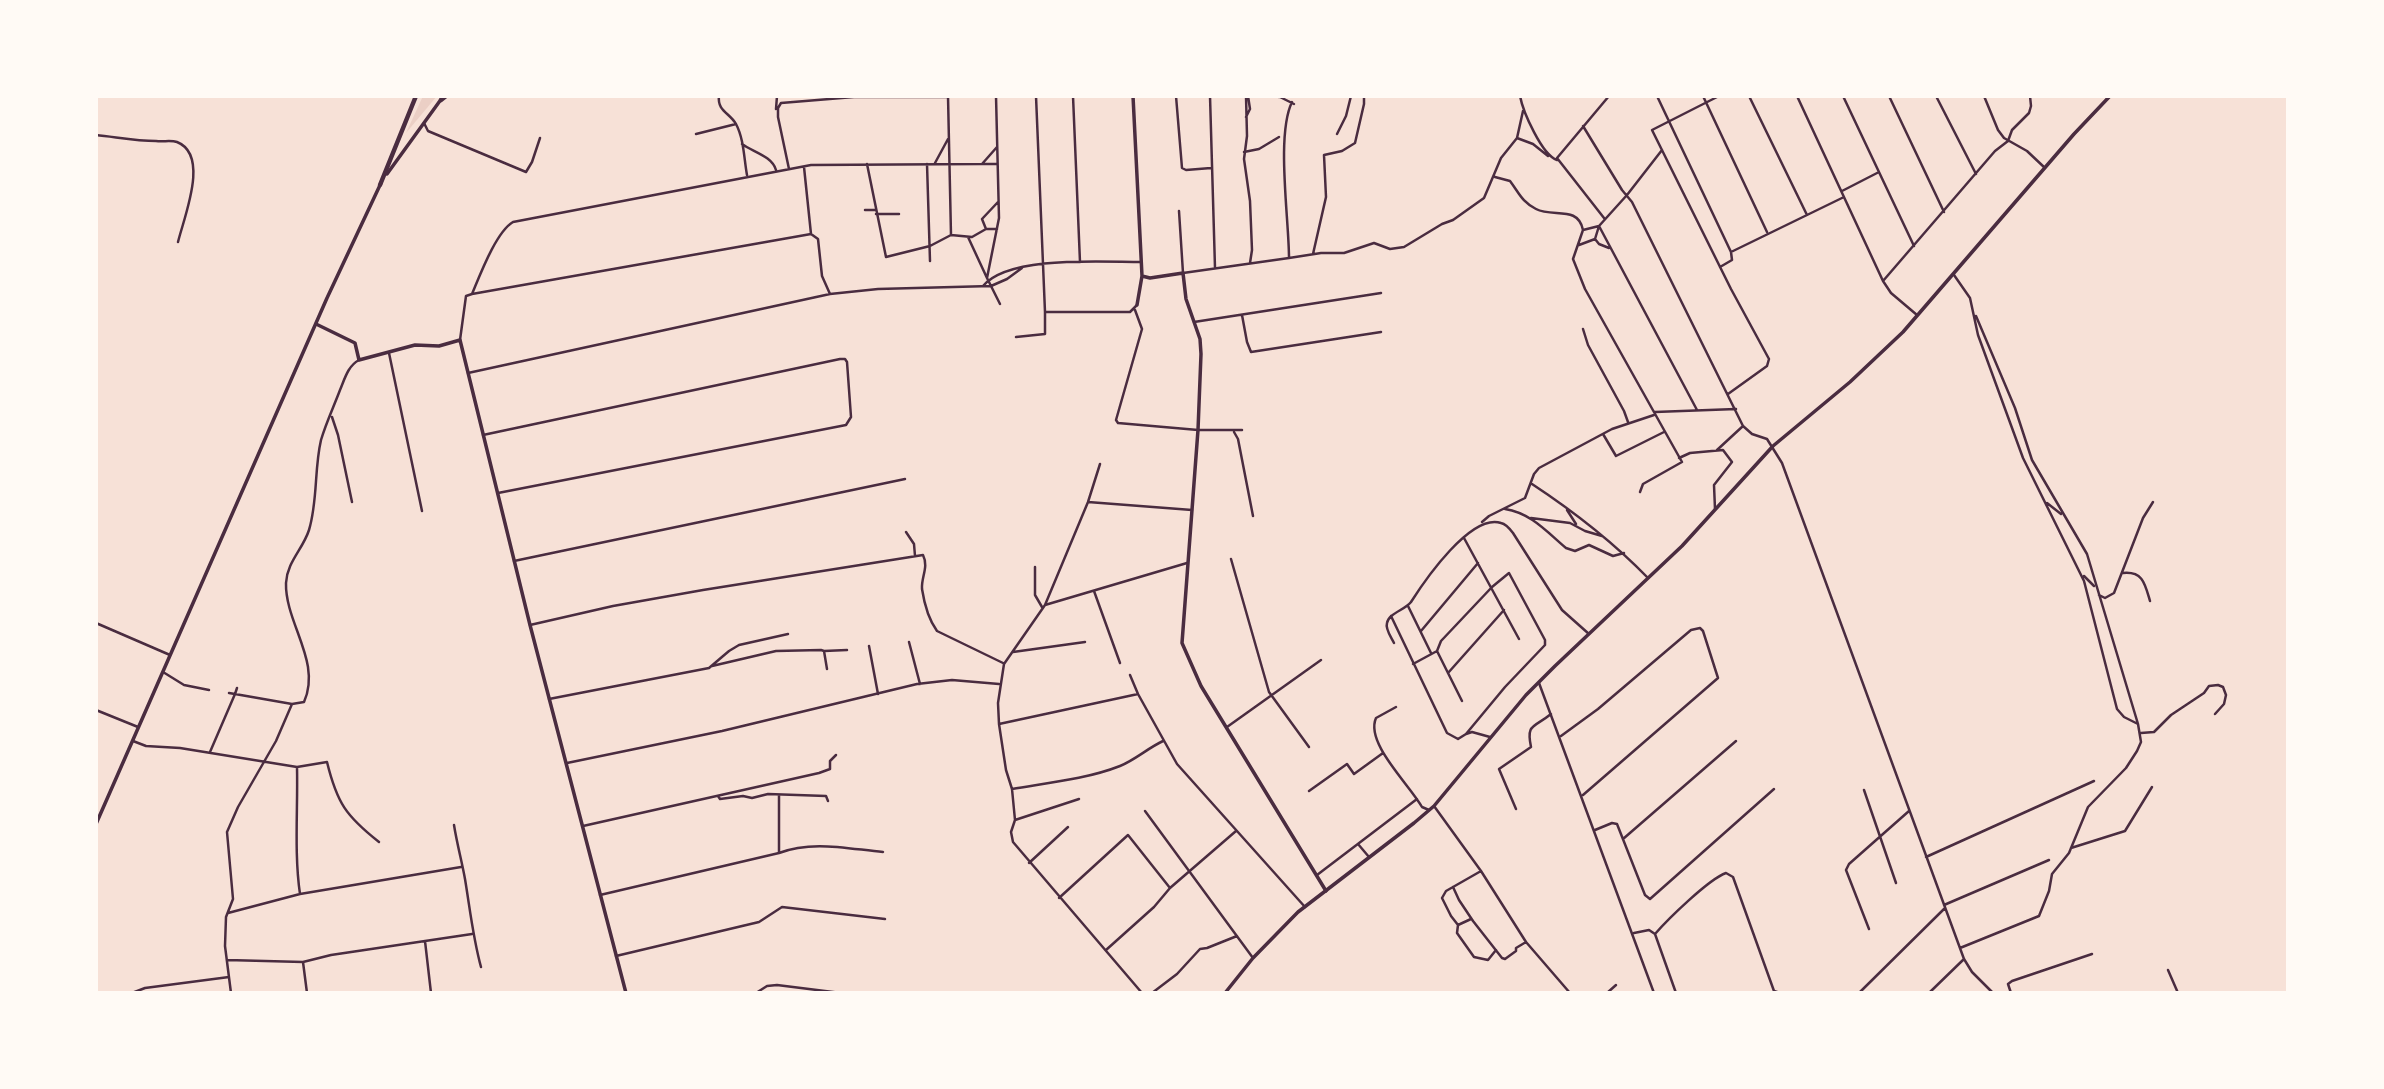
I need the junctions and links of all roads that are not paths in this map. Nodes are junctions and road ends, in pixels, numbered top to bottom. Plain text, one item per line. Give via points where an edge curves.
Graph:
1 (416, 96) edge
2 (719, 96) edge
3 (777, 96) edge
4 (948, 96) edge
5 (996, 96) edge
6 (1036, 96) edge
7 (1073, 96) edge
8 (1133, 96) edge
9 (1176, 96) edge
10 (1210, 96) edge
11 (1247, 96) edge
12 (1269, 96) edge
13 (1351, 96) edge
14 (1364, 96) edge
15 (1520, 96) edge
16 (1609, 96) edge
17 (1657, 96) edge
18 (1703, 96) edge
19 (1719, 96) edge
20 (1749, 96) edge
21 (1797, 96) edge
22 (1843, 96) edge
23 (1889, 96) edge
24 (1936, 96) edge
25 (1984, 96) edge
26 (2030, 96) edge
27 (2110, 96) edge
28 (443, 97) edge
29 (836, 97) edge
30 (777, 102) junction
31 (784, 102) junction
32 (1706, 102) junction
33 (1524, 108) junction
34 (778, 111) junction
35 (1668, 121) junction
36 (424, 123) junction
37 (736, 124) junction
38 (1583, 126) junction
39 (696, 134) dead end
40 (1337, 134) dead end
41 (96, 135) edge
42 (949, 136) junction
43 (1279, 137) dead end
44 (540, 138) dead end
45 (1517, 138) junction
46 (2008, 141) junction
47 (742, 144) junction
48 (997, 147) junction
49 (1662, 150) junction
50 (1244, 152) junction
51 (1548, 156) junction
52 (1557, 160) junction
53 (935, 163) junction
54 (950, 163) junction
55 (867, 164) junction
56 (927, 164) junction
57 (982, 164) junction
58 (998, 164) junction
59 (804, 167) junction
60 (2045, 168) junction
61 (789, 169) junction
62 (1211, 169) junction
63 (776, 171) junction
64 (1879, 172) junction
65 (1976, 174) junction
66 (747, 177) junction
67 (1494, 177) junction
68 (380, 185) junction
69 (1842, 191) junction
70 (1627, 195) junction
71 (1845, 197) junction
72 (998, 201) junction
73 (865, 210) dead end
74 (1179, 211) dead end
75 (876, 212) junction
76 (1944, 212) junction
77 (899, 214) dead end
78 (1807, 215) junction
79 (1605, 220) junction
80 (1599, 226) junction
81 (986, 229) junction
82 (997, 229) junction
83 (1584, 230) junction
84 (1768, 232) junction
85 (811, 234) junction
86 (951, 235) junction
87 (968, 237) junction
88 (1595, 239) junction
89 (178, 242) dead end
90 (930, 246) junction
91 (1579, 246) junction
92 (1914, 246) junction
93 (1609, 248) junction
94 (1731, 252) junction
95 (1313, 254) junction
96 (1289, 258) junction
97 (930, 261) dead end
98 (1080, 262) junction
99 (1141, 262) junction
100 (1043, 263) junction
101 (1249, 264) junction
102 (1720, 267) junction
103 (1022, 268) junction
104 (1215, 269) junction
105 (1183, 273) junction
106 (1954, 275) junction
107 (1142, 276) junction
108 (987, 279) junction
109 (1883, 281) junction
110 (991, 286) junction
111 (982, 287) junction
112 (1381, 293) dead end
113 (472, 294) junction
114 (830, 294) junction
115 (1000, 304) dead end
116 (1136, 307) junction
117 (1045, 312) junction
118 (1975, 313) junction
119 (1242, 315) junction
120 (1918, 316) junction
121 (1194, 322) junction
122 (316, 324) junction
123 (1583, 329) dead end
124 (1381, 332) dead end
125 (1016, 337) dead end
126 (460, 340) junction
127 (389, 352) junction
128 (359, 360) junction
129 (468, 373) junction
130 (1728, 394) junction
131 (1735, 409) junction
132 (1697, 410) junction
133 (1654, 413) junction
134 (331, 415) junction
135 (1628, 422) junction
136 (1744, 426) junction
137 (1198, 429) junction
138 (1232, 430) junction
139 (1242, 430) dead end
140 (1664, 432) junction
141 (1604, 434) junction
142 (483, 435) junction
143 (1723, 444) junction
144 (1773, 446) junction
145 (1717, 450) junction
146 (1723, 450) junction
147 (1679, 458) junction
148 (1100, 464) dead end
149 (905, 479) dead end
150 (1531, 483) junction
151 (1640, 492) dead end
152 (498, 493) junction
153 (352, 502) dead end
154 (1088, 502) junction
155 (2046, 502) junction
156 (2153, 502) dead end
157 (1503, 509) junction
158 (1566, 509) junction
159 (1714, 509) junction
160 (1192, 510) junction
161 (422, 511) dead end
162 (1253, 516) dead end
163 (2063, 516) junction
164 (1531, 518) junction
165 (1576, 524) junction
166 (1480, 525) junction
167 (906, 532) dead end
168 (1604, 537) junction
169 (1464, 538) junction
170 (1624, 554) junction
171 (915, 556) junction
172 (1231, 559) dead end
173 (514, 561) junction
174 (1189, 563) junction
175 (1478, 563) junction
176 (1035, 566) dead end
177 (2123, 573) junction
178 (2081, 574) junction
179 (1648, 578) junction
180 (1492, 587) junction
181 (2097, 588) junction
182 (1094, 591) junction
183 (2099, 595) junction
184 (2150, 601) dead end
185 (1044, 606) junction
186 (1408, 606) junction
187 (1504, 610) junction
188 (1391, 616) junction
189 (96, 623) edge
190 (530, 625) junction
191 (1421, 632) junction
192 (788, 634) dead end
193 (1588, 634) junction
194 (1519, 639) dead end
195 (909, 642) dead end
196 (1085, 642) dead end
197 (1394, 643) dead end
198 (869, 646) dead end
199 (847, 650) dead end
200 (824, 651) junction
201 (1437, 651) junction
202 (1013, 652) junction
203 (1432, 653) junction
204 (170, 654) junction
205 (1321, 660) dead end
206 (1120, 663) dead end
207 (1004, 664) junction
208 (1413, 664) junction
209 (712, 666) junction
210 (827, 669) dead end
211 (163, 672) junction
212 (1448, 673) junction
213 (1130, 676) dead end
214 (1539, 682) junction
215 (920, 684) junction
216 (1000, 684) junction
217 (237, 688) dead end
218 (209, 690) dead end
219 (229, 693) dead end
220 (235, 694) junction
221 (878, 694) junction
222 (1138, 694) junction
223 (1271, 694) junction
224 (549, 699) junction
225 (1462, 701) dead end
226 (292, 704) junction
227 (1396, 707) dead end
228 (96, 710) edge
229 (1552, 713) junction
230 (2215, 714) dead end
231 (999, 724) junction
232 (2138, 724) junction
233 (138, 727) junction
234 (1227, 727) junction
235 (2141, 733) junction
236 (1466, 734) junction
237 (1560, 736) junction
238 (1491, 738) junction
239 (133, 741) junction
240 (1163, 741) junction
241 (1736, 741) dead end
242 (1309, 747) dead end
243 (210, 752) junction
244 (1383, 753) junction
245 (836, 755) dead end
246 (264, 761) junction
247 (567, 764) junction
248 (297, 767) junction
249 (2094, 780) dead end
250 (2152, 787) dead end
251 (1012, 789) junction
252 (1774, 789) dead end
253 (1864, 790) dead end
254 (1309, 791) dead end
255 (779, 795) junction
256 (1583, 795) junction
257 (719, 796) junction
258 (1079, 799) dead end
259 (1418, 799) junction
260 (828, 801) dead end
261 (1434, 806) junction
262 (1516, 808) dead end
263 (1429, 810) junction
264 (1145, 811) dead end
265 (1909, 811) junction
266 (1014, 820) junction
267 (96, 824) edge
268 (454, 825) dead end
269 (583, 826) junction
270 (1068, 827) dead end
271 (1595, 830) junction
272 (1236, 831) junction
273 (1880, 836) junction
274 (1623, 839) junction
275 (379, 842) dead end
276 (1358, 844) junction
277 (2071, 848) junction
278 (883, 852) dead end
279 (779, 853) junction
280 (1369, 857) junction
281 (1926, 857) junction
282 (2049, 860) dead end
283 (1029, 863) junction
284 (461, 867) junction
285 (1190, 872) junction
286 (1481, 872) junction
287 (1317, 875) junction
288 (1896, 883) dead end
289 (1453, 887) junction
290 (1170, 888) junction
291 (1326, 891) junction
292 (300, 894) junction
293 (600, 895) junction
294 (1059, 898) junction
295 (1944, 906) junction
296 (1305, 907) junction
297 (228, 912) junction
298 (885, 919) dead end
299 (1471, 919) junction
300 (1458, 925) junction
301 (1869, 929) dead end
302 (1634, 933) junction
303 (472, 934) junction
304 (1655, 934) junction
305 (1237, 936) junction
306 (425, 941) junction
307 (1526, 942) junction
308 (1960, 948) junction
309 (1106, 950) junction
310 (1496, 950) junction
311 (2092, 954) dead end
312 (616, 956) junction
313 (1253, 958) junction
314 (1964, 959) junction
315 (227, 960) junction
316 (303, 962) junction
317 (481, 967) dead end
318 (2168, 970) dead end
319 (229, 977) junction
320 (1616, 985) dead end
321 (132, 992) edge
322 (1568, 992) edge
323 (231, 993) edge
324 (307, 993) edge
325 (431, 993) edge
326 (626, 993) edge
327 (756, 993) edge
328 (841, 993) edge
329 (1142, 993) edge
330 (1152, 993) edge
331 (1225, 993) edge
332 (1607, 993) edge
333 (1654, 993) edge
334 (1676, 993) edge
335 (1780, 993) edge
336 (1859, 993) edge
337 (1929, 993) edge
338 (1993, 993) edge
339 (2011, 993) edge
340 (2178, 993) edge

1 - 68 highway
2 - 37 street via 722,110
3 - 30 street
4 - 29 street
4 - 42 street
5 - 48 street
6 - 100 street
7 - 98 street
8 - 99 main road
9 - 62 street via 1182,167
10 - 62 street
11 - 50 street
12 - 96 street via 1293,103 1286,114 1284,142
13 - 40 street
14 - 95 street via 1355,142 1324,155 1326,197
15 - 33 street
16 - 38 street
17 - 35 street
18 - 32 street
19 - 32 street
20 - 78 street
21 - 69 street
22 - 64 street
23 - 76 street
24 - 65 street
25 - 46 street via 1998,131
26 - 46 street via 2029,113
27 - 60 main road
28 - 36 main road
29 - 31 street
30 - 31 street
30 - 34 street
31 - 34 street
32 - 35 street
32 - 84 street
33 - 45 street
33 - 51 street
34 - 61 street
35 - 49 street via 1652,130
35 - 94 street
36 - 44 street via 428,131 526,172
36 - 68 main road
37 - 39 street
37 - 47 street
38 - 52 street
38 - 70 street
41 - 89 street via 174,141 186,147 194,158 192,192
42 - 53 street
42 - 54 street
43 - 50 street
45 - 51 street
45 - 67 street
46 - 60 street via 2027,150
46 - 65 street
47 - 63 street via 770,160
47 - 66 street
48 - 57 street
48 - 58 street
49 - 70 street
49 - 102 street
50 - 101 street via 1250,201
51 - 52 street
52 - 79 street
53 - 54 street
53 - 56 street
54 - 57 street
54 - 86 street
55 - 56 street
55 - 59 street
55 - 75 street
56 - 90 street
57 - 58 street
58 - 72 street
59 - 61 street
59 - 85 street
60 - 106 main road
61 - 63 street
62 - 104 street
63 - 66 street
64 - 69 street
64 - 92 street
65 - 76 street
66 - 113 street via 510,223
67 - 83 street via 1510,181 1521,200 1538,210 1572,215
67 - 95 street via 1484,198 1400,249 1374,243 1345,253
68 - 122 main road
69 - 71 street
70 - 79 street
70 - 130 street
71 - 78 street
71 - 109 street
72 - 81 street via 983,217
72 - 82 street
73 - 75 street
74 - 105 street
75 - 77 street
75 - 90 street via 886,257
76 - 92 street
78 - 84 street
79 - 80 street
80 - 83 street
80 - 88 street
80 - 93 street
81 - 82 street
81 - 87 street
82 - 108 street
83 - 91 street
84 - 94 street
85 - 113 street
85 - 114 street via 818,239 822,276
86 - 87 street
86 - 90 street
87 - 108 street
88 - 91 street
88 - 93 street
90 - 97 street
91 - 133 street via 1573,259 1585,289
92 - 109 street
93 - 132 street
94 - 102 street via 1732,260
95 - 96 street
96 - 101 street
98 - 99 street
98 - 100 street
99 - 107 main road
100 - 103 street
100 - 117 street
101 - 104 street
102 - 130 street via 1769,362
103 - 108 street
103 - 110 street
104 - 105 street
105 - 107 main road
105 - 121 main road
106 - 118 street
106 - 120 main road
107 - 116 main road
108 - 110 street
108 - 111 street
109 - 120 street
110 - 111 street
110 - 115 street
111 - 114 street
112 - 119 street
113 - 126 street via 466,296
114 - 129 street
116 - 117 street via 1130,312
116 - 137 street via 1142,329 1116,420
117 - 125 street via 1045,334
118 - 155 street via 2002,404
118 - 163 street via 2032,460
119 - 121 street
119 - 124 street via 1251,352
120 - 144 main road via 1850,382
121 - 137 main road via 1201,354
122 - 128 main road via 355,343
122 - 204 main road
123 - 135 street
126 - 127 main road
126 - 129 main road
127 - 128 main road
127 - 161 street
128 - 134 street via 349,369
129 - 142 main road
130 - 131 street
131 - 132 street
131 - 136 street
132 - 133 street
133 - 135 street
133 - 140 street
134 - 153 street
134 - 226 street via 321,440 316,506 287,573 287,597 309,678 304,702
135 - 141 street
136 - 143 street
136 - 144 street
137 - 138 street
137 - 160 main road
138 - 139 street
138 - 162 street via 1238,439
140 - 141 street via 1616,456
140 - 147 street
141 - 150 street via 1539,468
142 - 152 main road
142 - 152 street via 845,359 851,417 846,425
143 - 145 street
143 - 146 street
144 - 159 main road
144 - 265 street
145 - 146 street
145 - 147 street
146 - 159 street via 1732,462 1714,485
147 - 151 street via 1682,464 1643,484
148 - 154 street
149 - 173 street
150 - 157 street via 1525,498
150 - 158 street
152 - 173 main road
154 - 160 street
154 - 185 street
155 - 163 street
155 - 178 street
156 - 177 street
157 - 164 street
157 - 166 street
158 - 165 street
158 - 168 street
159 - 179 main road
160 - 174 main road
163 - 181 street via 2087,554
164 - 165 street
164 - 170 street via 1566,548 1575,551 1588,545 1614,556
165 - 168 street
166 - 169 street
166 - 193 street via 1504,523 1562,610
167 - 171 street
168 - 170 street
169 - 175 street
169 - 186 street
170 - 179 street
171 - 190 street via 624,604
171 - 207 street via 923,555 926,561 922,587 932,625
172 - 223 street
173 - 190 main road
174 - 182 street
174 - 234 main road via 1182,643 1201,686
175 - 180 street
175 - 191 street
176 - 185 street via 1035,595
177 - 183 street via 2114,593 2105,598
177 - 184 street via 2141,577
178 - 181 street
178 - 232 street via 2112,697 2124,717
179 - 193 main road
180 - 187 street
180 - 201 street
180 - 236 street via 1506,574 1511,575 1545,642
181 - 183 street
182 - 185 street
182 - 206 street
183 - 232 street
185 - 202 street
186 - 188 street
186 - 191 street
187 - 194 street
187 - 212 street
188 - 197 street via 1387,628
188 - 208 street
189 - 204 street
190 - 224 main road
191 - 203 street
192 - 209 street via 738,645
193 - 214 main road
195 - 215 street
196 - 202 street
198 - 221 street
199 - 200 street
200 - 209 street via 776,651
200 - 210 street
201 - 203 street
201 - 212 street
202 - 207 street
203 - 208 street
204 - 211 main road
205 - 223 street
207 - 216 street
208 - 236 street via 1447,733 1458,739
209 - 224 street
211 - 218 street via 184,685
211 - 233 main road
212 - 225 street
213 - 222 street
214 - 229 street
214 - 238 main road
215 - 216 street via 952,680
215 - 221 street
216 - 231 street
217 - 220 street
219 - 220 street
220 - 226 street
220 - 243 street
221 - 247 street
222 - 231 street
222 - 240 street
223 - 234 street
223 - 242 street
224 - 247 main road
226 - 246 street
227 - 244 street via 1374,722 1373,732
228 - 233 street
229 - 237 street
229 - 262 street via 1530,730 1531,747 1499,769
230 - 235 street via 2226,695 2222,687 2213,684 2154,732
231 - 251 street
232 - 235 street
233 - 239 main road
234 - 287 main road
235 - 277 street via 2126,768 2088,807
236 - 238 street
237 - 256 street
237 - 256 street via 1691,630 1703,631 1717,679
238 - 261 main road
239 - 243 street
239 - 267 main road
240 - 251 street via 1107,770
240 - 272 street via 1177,764
241 - 274 street
243 - 246 street
244 - 254 street via 1354,774 1347,764
244 - 259 street
245 - 257 street via 830,769 819,773
246 - 248 street
246 - 297 street via 228,827 233,899
247 - 269 main road
248 - 275 street via 327,762 347,814
248 - 292 street
249 - 281 street
250 - 277 street via 2124,831
251 - 266 street
252 - 274 street via 1650,899
253 - 273 street
255 - 257 street
255 - 260 street via 826,796
255 - 279 street
256 - 271 street
257 - 269 street
258 - 266 street
259 - 263 street
259 - 276 street
261 - 263 main road
261 - 286 street
263 - 280 main road
264 - 285 street
265 - 273 street
265 - 281 street
266 - 283 street via 1013,842
268 - 284 street
269 - 293 main road
270 - 283 street
271 - 274 street via 1612,822
271 - 302 street
272 - 285 street
272 - 296 street
273 - 288 street
273 - 301 street via 1846,870
276 - 280 street
276 - 287 street
277 - 308 street via 2052,874 2039,916
278 - 279 street via 830,846
279 - 293 street
280 - 291 main road
281 - 295 street
282 - 295 street
283 - 294 street
284 - 292 street
284 - 303 street
285 - 290 street
285 - 305 street
286 - 289 street
286 - 307 street
287 - 291 main road
289 - 299 street
289 - 300 street via 1442,898
290 - 294 street via 1128,835
290 - 309 street
291 - 296 main road
292 - 297 street
293 - 312 main road
294 - 309 street
295 - 308 street
295 - 336 street
296 - 313 main road
297 - 315 street
298 - 312 street via 782,908 759,922
299 - 300 street
299 - 310 street
300 - 310 street via 1457,933 1474,957 1488,960
302 - 304 street via 1649,930
302 - 333 street
303 - 306 street
303 - 317 street
304 - 334 street
304 - 335 street via 1726,873 1734,880 1774,991
305 - 313 street
305 - 330 street via 1200,949
306 - 316 street
306 - 325 street
307 - 310 street via 1506,959
307 - 322 street
308 - 314 street
309 - 329 street
311 - 339 street via 2012,981 2008,984
312 - 326 main road
313 - 331 main road
314 - 337 street
314 - 338 street
315 - 316 street
315 - 319 street
316 - 324 street
318 - 340 street
319 - 321 street
319 - 323 street
320 - 332 street
327 - 328 street via 777,985

